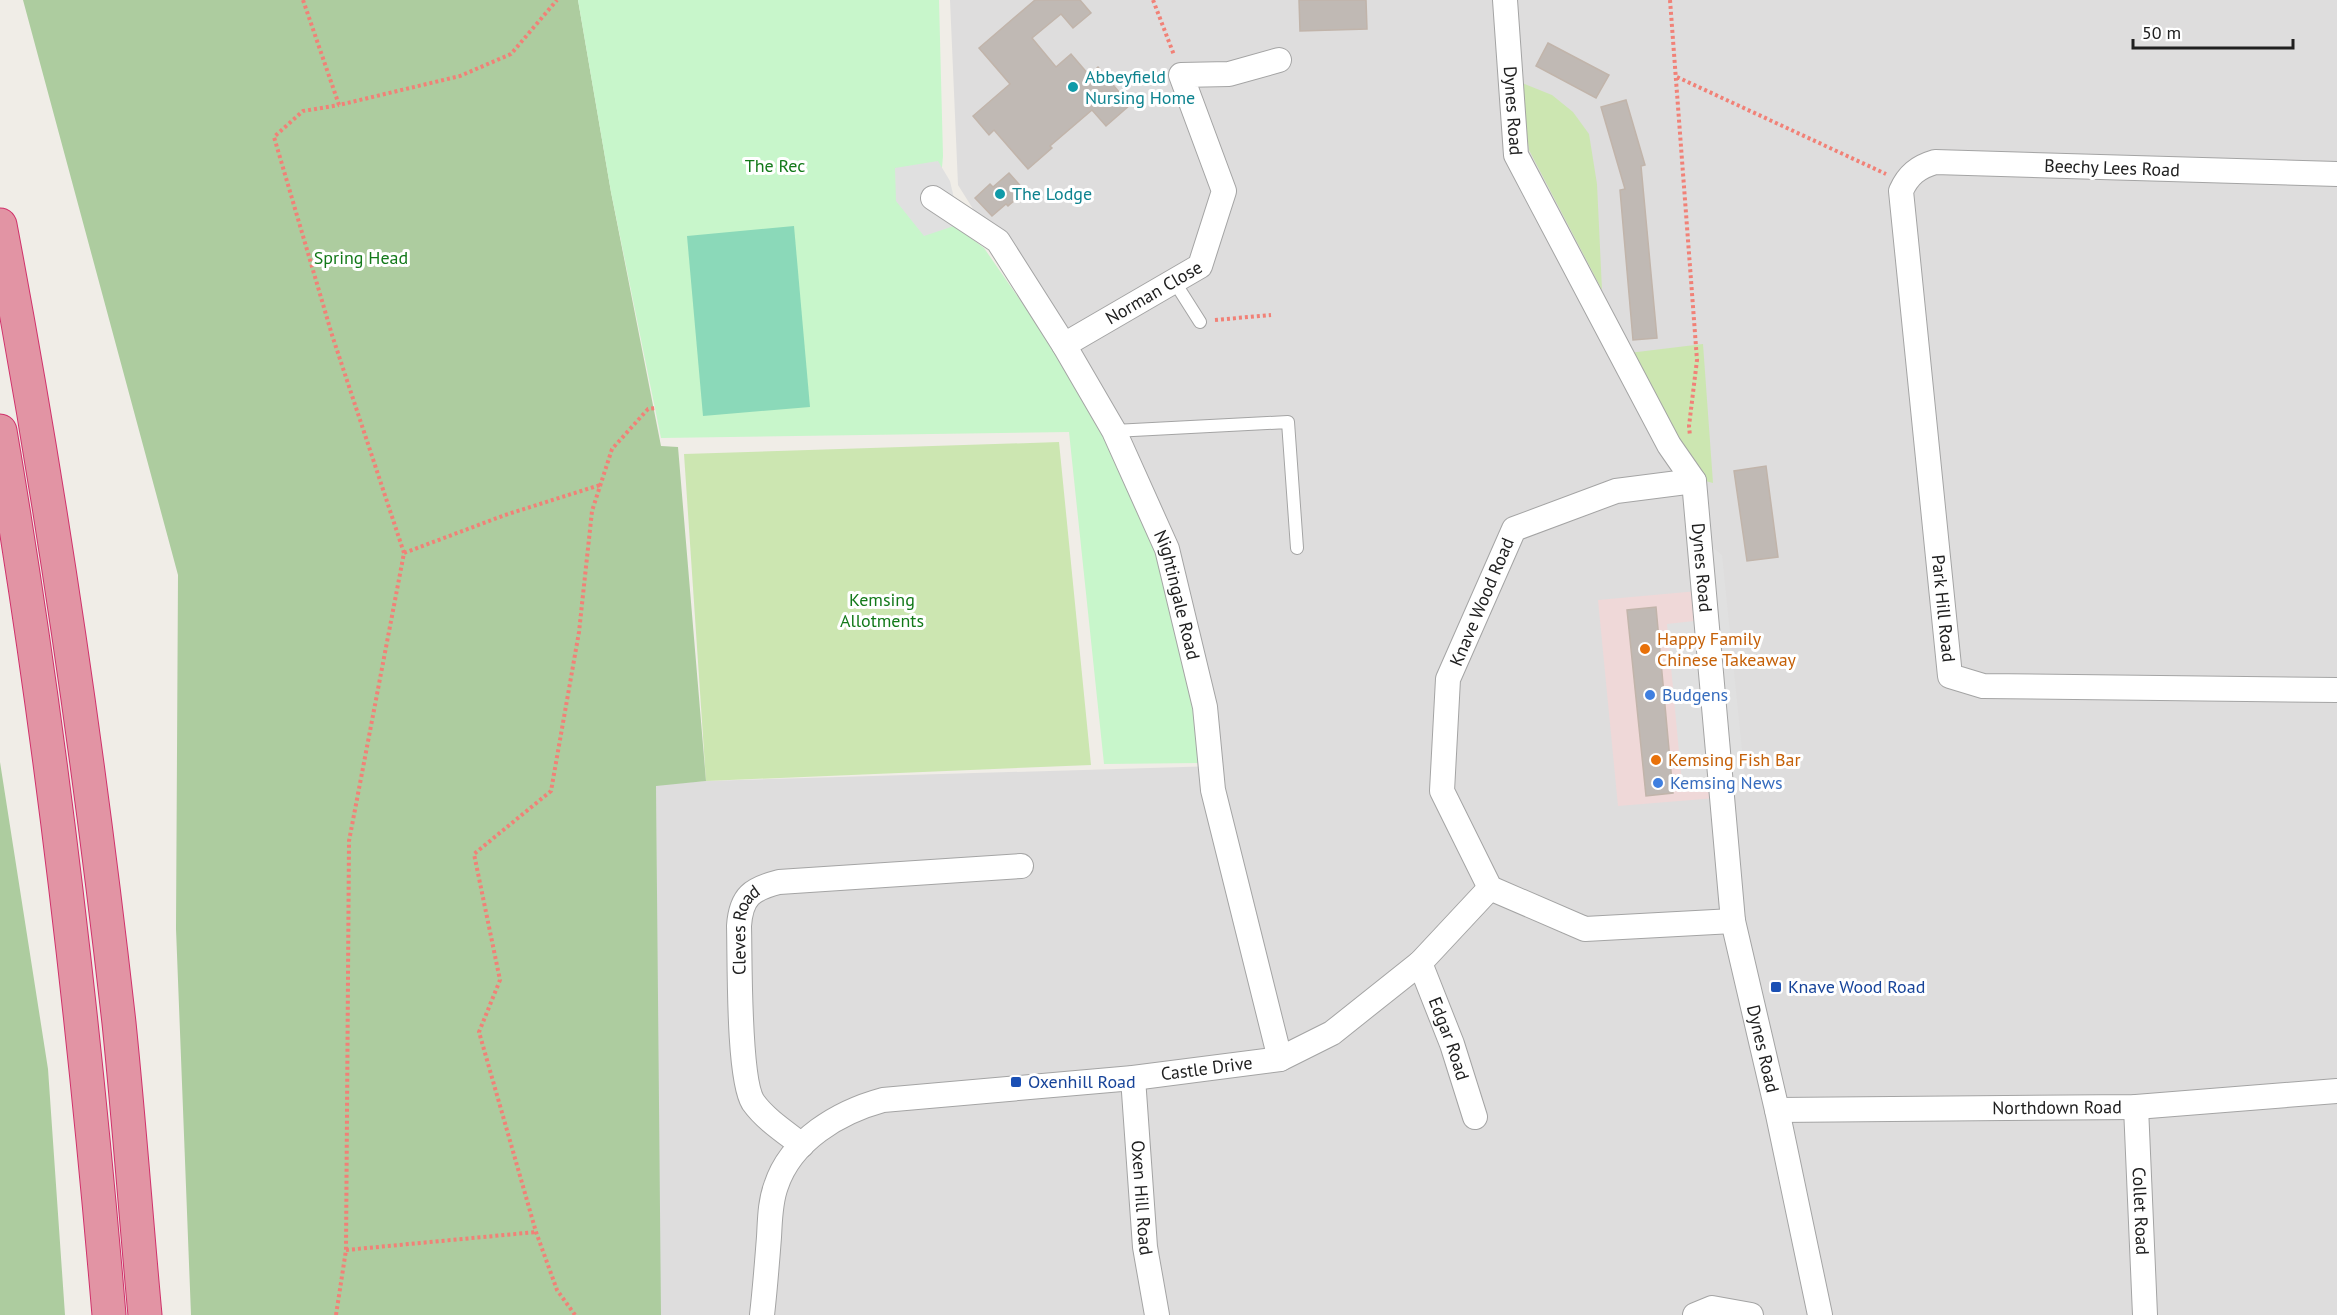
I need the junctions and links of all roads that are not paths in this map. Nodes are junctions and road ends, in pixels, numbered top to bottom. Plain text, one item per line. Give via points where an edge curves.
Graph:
1 (1505, 0) edge
2 (1279, 60) dead end
3 (2337, 174) edge
4 (1903, 187) joint
5 (933, 198) dead end
6 (0, 225) edge
7 (1174, 281) junction
8 (1200, 322) road end
9 (1064, 345) junction
10 (0, 431) edge
11 (1114, 431) junction
12 (1694, 481) junction
13 (1297, 549) dead end
14 (2337, 690) edge
15 (1021, 866) dead end
16 (1490, 888) junction
17 (1733, 921) junction
18 (1420, 963) junction
19 (1280, 1059) junction
20 (1133, 1078) junction
21 (2337, 1091) edge
22 (2136, 1107) junction
23 (1777, 1110) junction
24 (1475, 1117) dead end
25 (802, 1145) junction
26 (109, 1315) edge
27 (145, 1315) edge
28 (762, 1315) edge
29 (1157, 1315) edge
30 (1695, 1315) edge
31 (1751, 1315) edge
32 (1820, 1315) edge
33 (2145, 1315) edge

1 - 12 street, Dynes Road via 1516,155 1669,445
2 - 7 street, Norman Close via 1229,74 1182,75 1224,191 1200,266
3 - 4 street, Beechy Lees Road via 1935,162 1921,166
4 - 14 street, Park Hill Road via 1950,676 1983,686
5 - 9 street, Nightingale Road via 998,241
6 - 27 highway via 84,742 119,1026
7 - 8 lane
7 - 9 street, Norman Close
9 - 11 street, Nightingale Road
10 - 26 highway via 61,845
11 - 13 lane via 1288,422
11 - 19 street, Nightingale Road via 1167,549 1205,706 1213,790
12 - 16 street, Knave Wood Road via 1616,491 1514,529 1448,679 1442,791
12 - 17 street, Dynes Road
15 - 25 street, Cleves Road via 779,882 756,890 742,904 739,926 746,1082 753,1101
16 - 17 street via 1585,929
16 - 18 street, Castle Drive
17 - 23 street, Dynes Road
18 - 19 street, Castle Drive via 1332,1033
18 - 24 street, Edgar Road
19 - 20 street, Castle Drive
20 - 25 street, Castle Drive via 883,1100 847,1112
20 - 29 street, Oxen Hill Road via 1145,1247
21 - 22 street, Northdown Road
22 - 23 street, Northdown Road
22 - 33 street, Collet Road
23 - 32 street, Dynes Road
25 - 28 street, Castle Drive via 776,1186
30 - 31 street via 1712,1308

